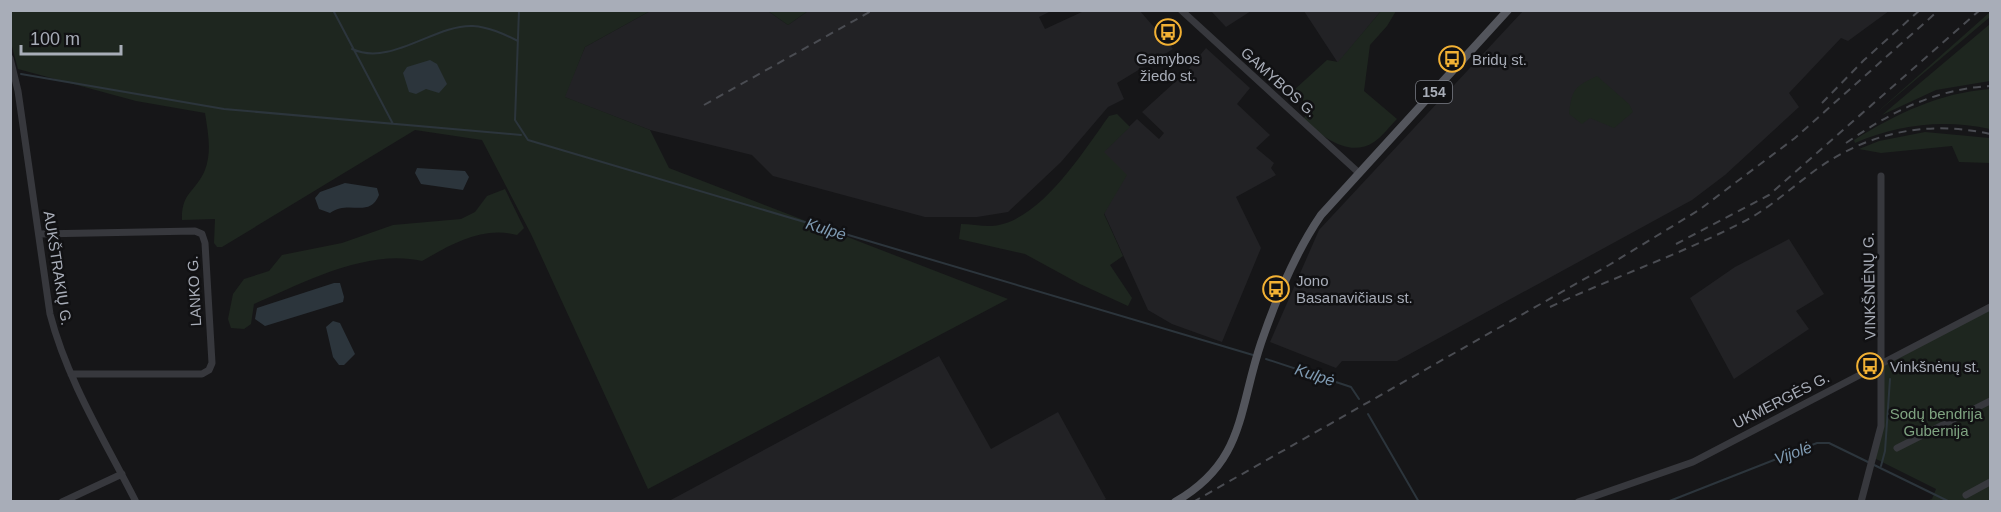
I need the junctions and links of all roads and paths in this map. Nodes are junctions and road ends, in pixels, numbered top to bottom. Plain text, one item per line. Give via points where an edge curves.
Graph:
1 (1181, 10) edge
2 (1508, 10) edge
3 (10, 58) edge
4 (1359, 173) junction
5 (1881, 176) dead end
6 (39, 234) junction
7 (1990, 307) edge
8 (1883, 363) junction
9 (71, 374) junction
10 (1990, 400) edge
11 (1897, 448) dead end
12 (122, 474) junction
13 (1990, 482) edge
14 (1966, 495) dead end
15 (62, 501) edge
16 (136, 501) edge
17 (1175, 501) edge
18 (1578, 501) edge
19 (1861, 501) edge

1 - 4 street, GAMYBOS G.
2 - 4 main road, 154
3 - 6 street, AUKŠTRAKIŲ G.
4 - 17 main road, 154 via 1302,242 1261,344 1225,459 1194,491
5 - 8 street, VINKŠNĖNŲ G.
6 - 9 street, AUKŠTRAKIŲ G. via 50,314
6 - 9 street, LANKO G. via 195,231 202,234 205,243 210,370 202,374
7 - 8 street, UKMERGĖS G.
8 - 18 street, UKMERGĖS G. via 1693,462
8 - 19 street, VINKŠNĖNŲ G. via 1881,426
9 - 12 street, AUKŠTRAKIŲ G.
10 - 11 street
12 - 15 street
12 - 16 street, AUKŠTRAKIŲ G.
13 - 14 street

